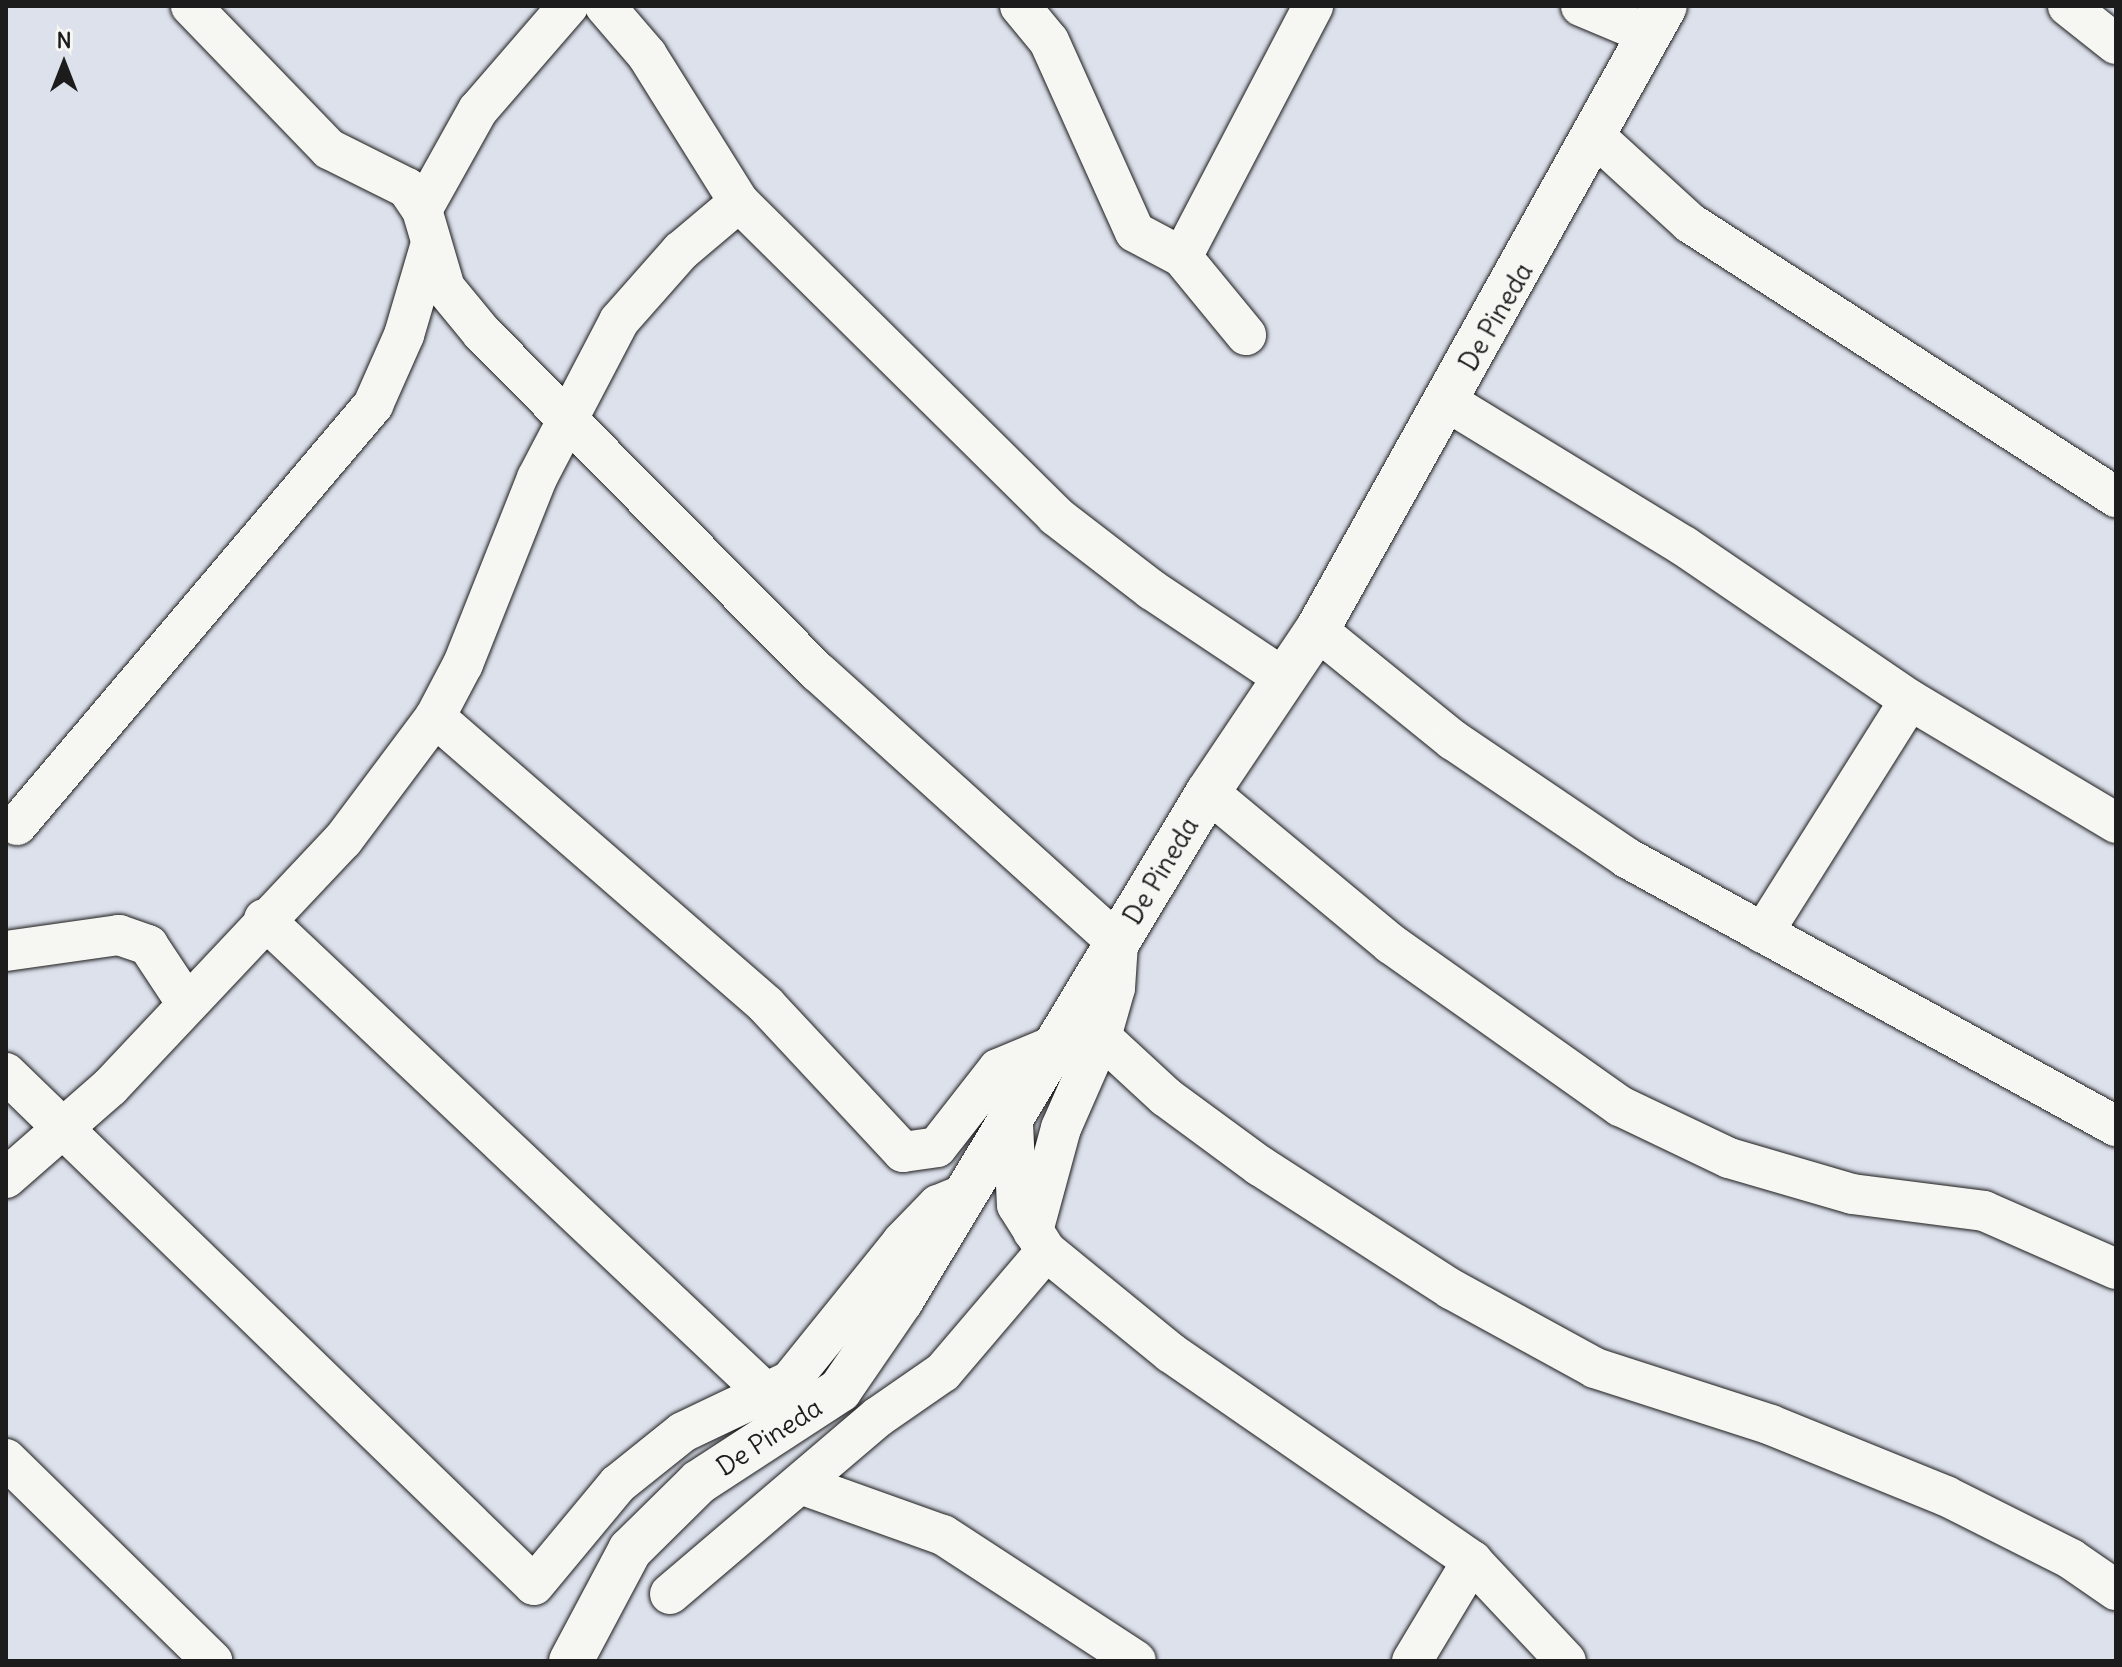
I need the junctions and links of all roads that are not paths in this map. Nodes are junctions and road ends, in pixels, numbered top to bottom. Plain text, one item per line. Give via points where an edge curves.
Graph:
1 (191, 6) edge
2 (568, 6) edge
3 (605, 6) edge
4 (1020, 6) edge
5 (1313, 6) edge
6 (1581, 6) edge
7 (2068, 6) edge
8 (1658, 21) edge
9 (2116, 44) edge
10 (1597, 138) junction
11 (739, 202) junction
12 (426, 226) junction
13 (1182, 257) junction
14 (1246, 335) dead end
15 (1448, 402) junction
16 (569, 419) junction
17 (2116, 497) edge
18 (1317, 630) junction
19 (1281, 676) junction
20 (1910, 700) junction
21 (435, 717) junction
22 (1208, 792) junction
23 (2116, 823) edge
24 (17, 825) dead end
25 (264, 919) junction
26 (1763, 933) junction
27 (1118, 943) junction
28 (6, 951) edge
29 (185, 1001) junction
30 (1101, 1037) junction
31 (1058, 1044) junction
32 (6, 1073) edge
33 (1013, 1124) junction
34 (2116, 1126) edge
35 (59, 1130) junction
36 (6, 1178) edge
37 (967, 1193) junction
38 (1039, 1241) junction
39 (2116, 1269) edge
40 (767, 1394) junction
41 (6, 1459) edge
42 (803, 1485) junction
43 (1472, 1561) junction
44 (2116, 1590) edge
45 (670, 1594) dead end
46 (212, 1661) edge
47 (571, 1661) edge
48 (1136, 1661) edge
49 (1412, 1661) edge
50 (1566, 1661) edge

1 - 12 street via 329,149 407,188
2 - 12 street via 478,110
3 - 11 street via 647,55
4 - 13 street via 1049,41 1135,232
5 - 13 street
6 - 8 street
7 - 9 street
8 - 10 street, De Pineda
10 - 15 street, De Pineda
10 - 17 street via 1690,223
11 - 16 street via 681,251 619,321
11 - 19 street via 1056,516
12 - 16 street via 445,288
12 - 24 street via 404,335 373,405
13 - 14 street
15 - 18 street, De Pineda
15 - 20 street via 1684,546
16 - 21 street via 537,478 463,664
16 - 27 street via 818,672
18 - 19 street, De Pineda
18 - 26 street via 1453,740 1627,858
19 - 22 street, De Pineda
20 - 23 street
20 - 26 street
21 - 25 street via 343,840
21 - 31 street via 766,1005 903,1152 937,1147 998,1069
22 - 27 street, De Pineda
22 - 39 street via 1391,944 1620,1106 1729,1158 1852,1194 1984,1211
25 - 29 street
25 - 40 street
26 - 34 street
27 - 30 street via 1115,988
27 - 31 street, De Pineda
28 - 29 street via 119,935 148,945
29 - 35 street via 110,1087
30 - 38 street via 1061,1128
30 - 44 street via 1166,1097 1260,1166 1451,1289 1595,1368 1771,1425 1946,1496 2071,1559
31 - 33 street, De Pineda
32 - 35 street
33 - 37 street, De Pineda
33 - 38 street via 1017,1205
35 - 36 street
35 - 40 street via 534,1585 618,1484 683,1432
37 - 40 street via 938,1205 818,1353
37 - 47 street, De Pineda via 840,1390 699,1482 630,1550
38 - 42 street via 943,1372 878,1417
38 - 43 street via 1171,1353
41 - 46 street
42 - 45 street
42 - 48 street via 943,1535
43 - 49 street
43 - 50 street

